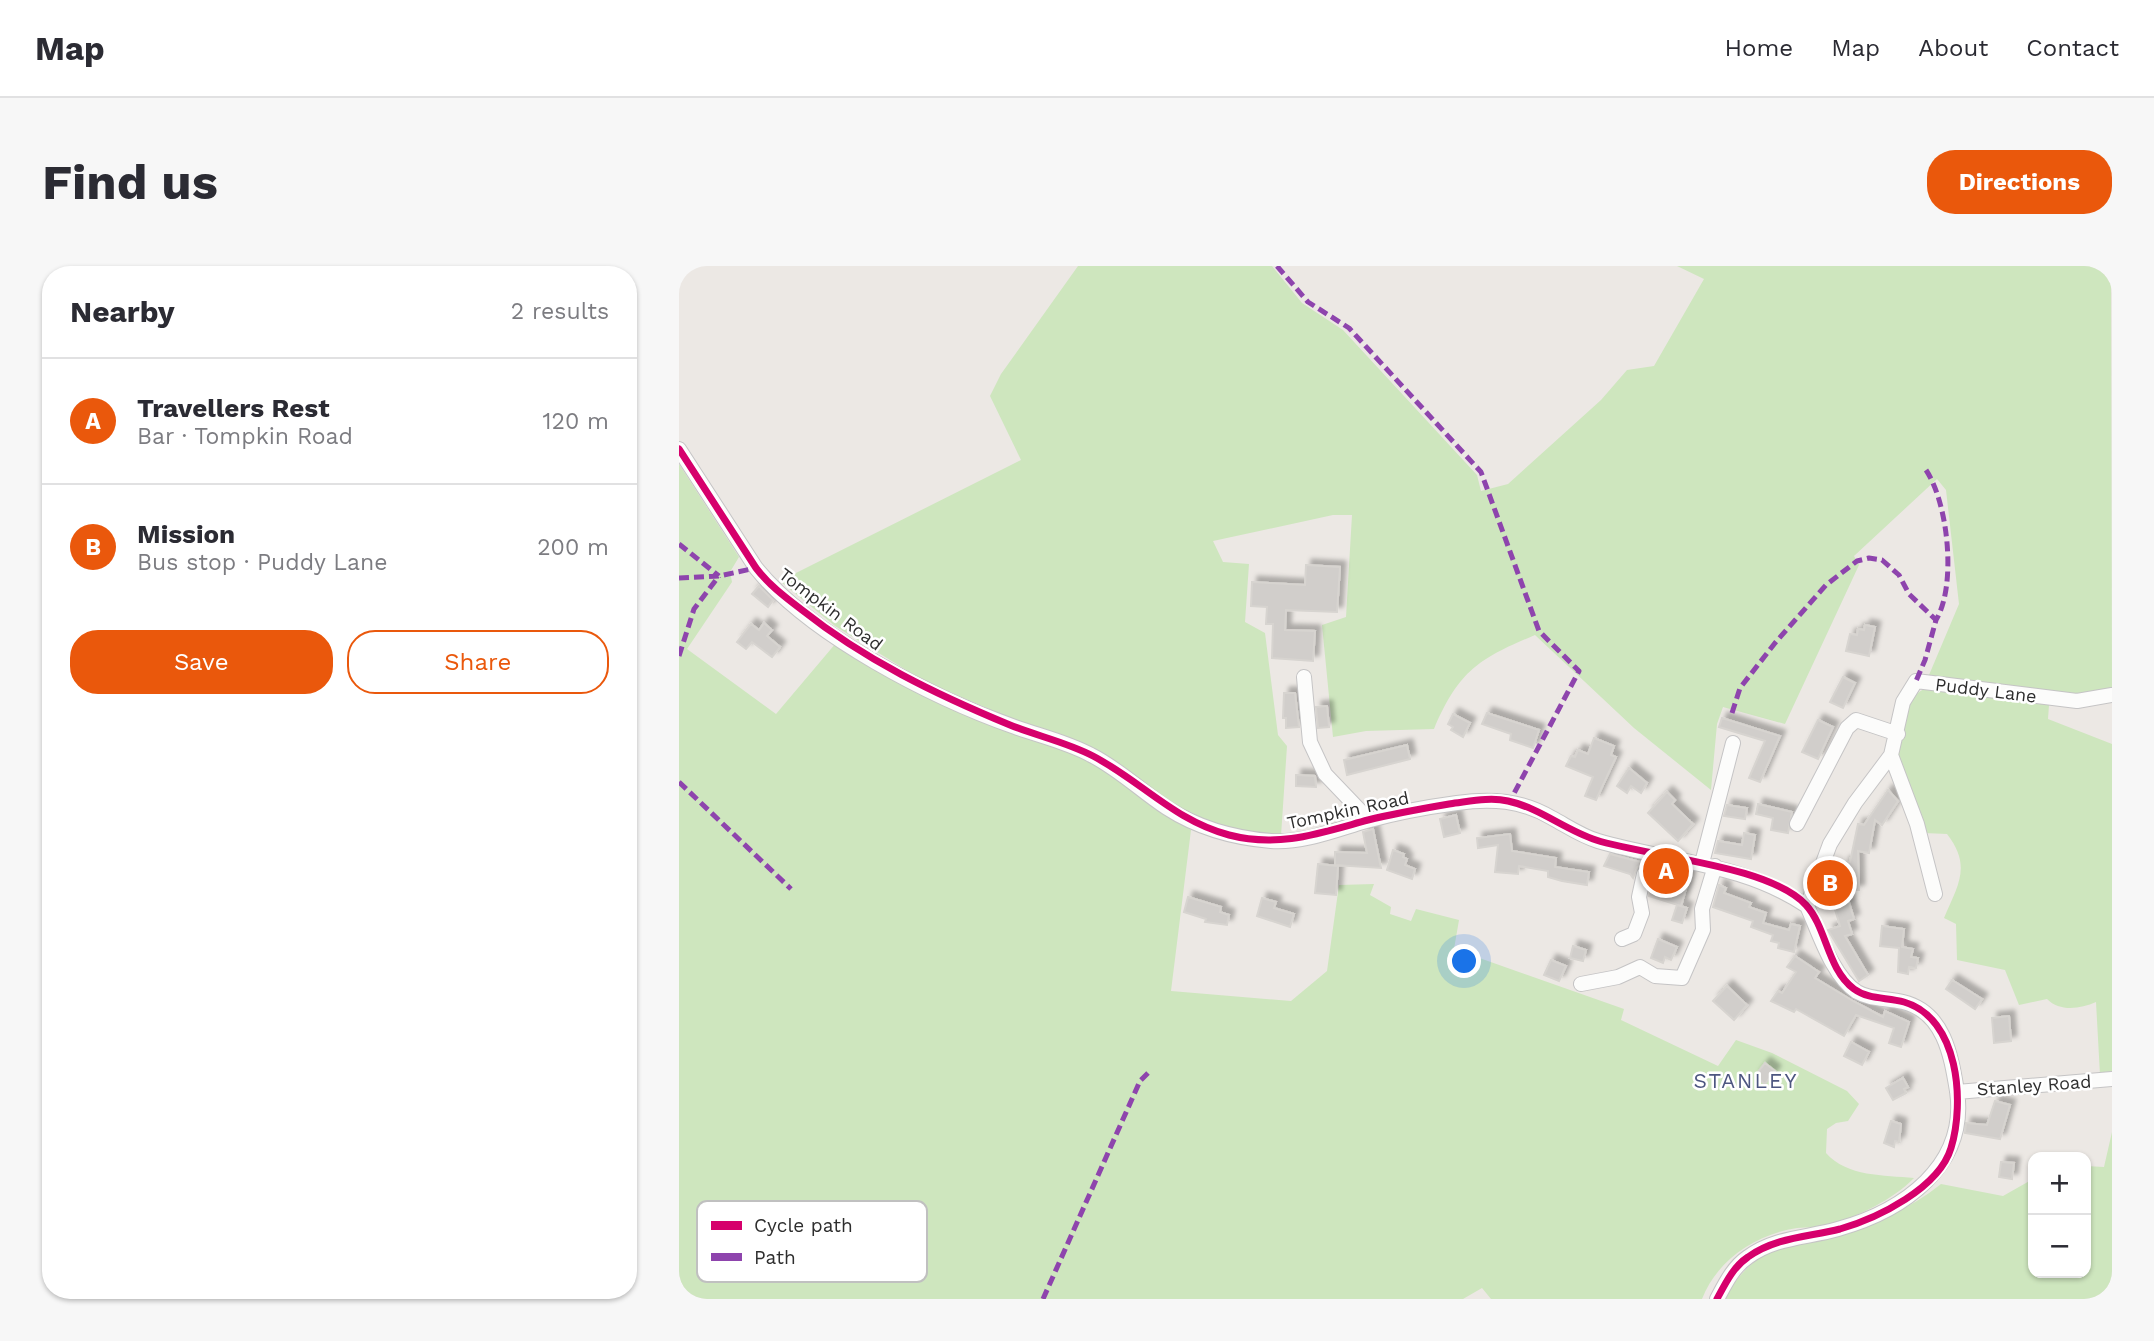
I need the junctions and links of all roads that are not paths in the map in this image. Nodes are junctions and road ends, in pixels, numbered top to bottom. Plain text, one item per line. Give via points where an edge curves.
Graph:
1 (679, 449) edge
2 (1304, 677) dead end
3 (2112, 695) edge
4 (1898, 734) junction
5 (1733, 743) dead end
6 (1891, 755) junction
7 (1369, 820) junction
8 (1797, 824) dead end
9 (1647, 863) junction
10 (1708, 864) junction
11 (1935, 894) dead end
12 (1807, 906) junction
13 (1622, 939) dead end
14 (1581, 984) dead end
15 (2112, 1079) edge
16 (1957, 1092) junction
17 (1717, 1299) edge

1 - 7 street, Tompkin Road via 766,581 844,642 913,682 1013,727 1091,754 1166,808 1232,836 1296,840
2 - 7 street via 1310,742 1325,775
3 - 4 street, Puddy Lane via 2077,701 1916,681 1903,702
4 - 6 street, Puddy Lane
4 - 8 street via 1856,720 1847,727
5 - 10 street
6 - 11 street via 1917,824
6 - 12 street, Puddy Lane via 1830,844
7 - 9 street, Tompkin Road via 1496,799 1549,816
9 - 10 street, Tompkin Road
9 - 13 street via 1639,897 1642,913 1634,934
10 - 12 street, Tompkin Road via 1784,890
10 - 14 street via 1703,930 1682,978 1655,976 1640,967 1618,977
12 - 16 street via 1845,981 1869,997 1905,1002 1938,1025 1948,1045
15 - 16 street, Stanley Road
16 - 17 street via 1951,1151 1923,1186 1860,1222 1760,1249 1736,1267

